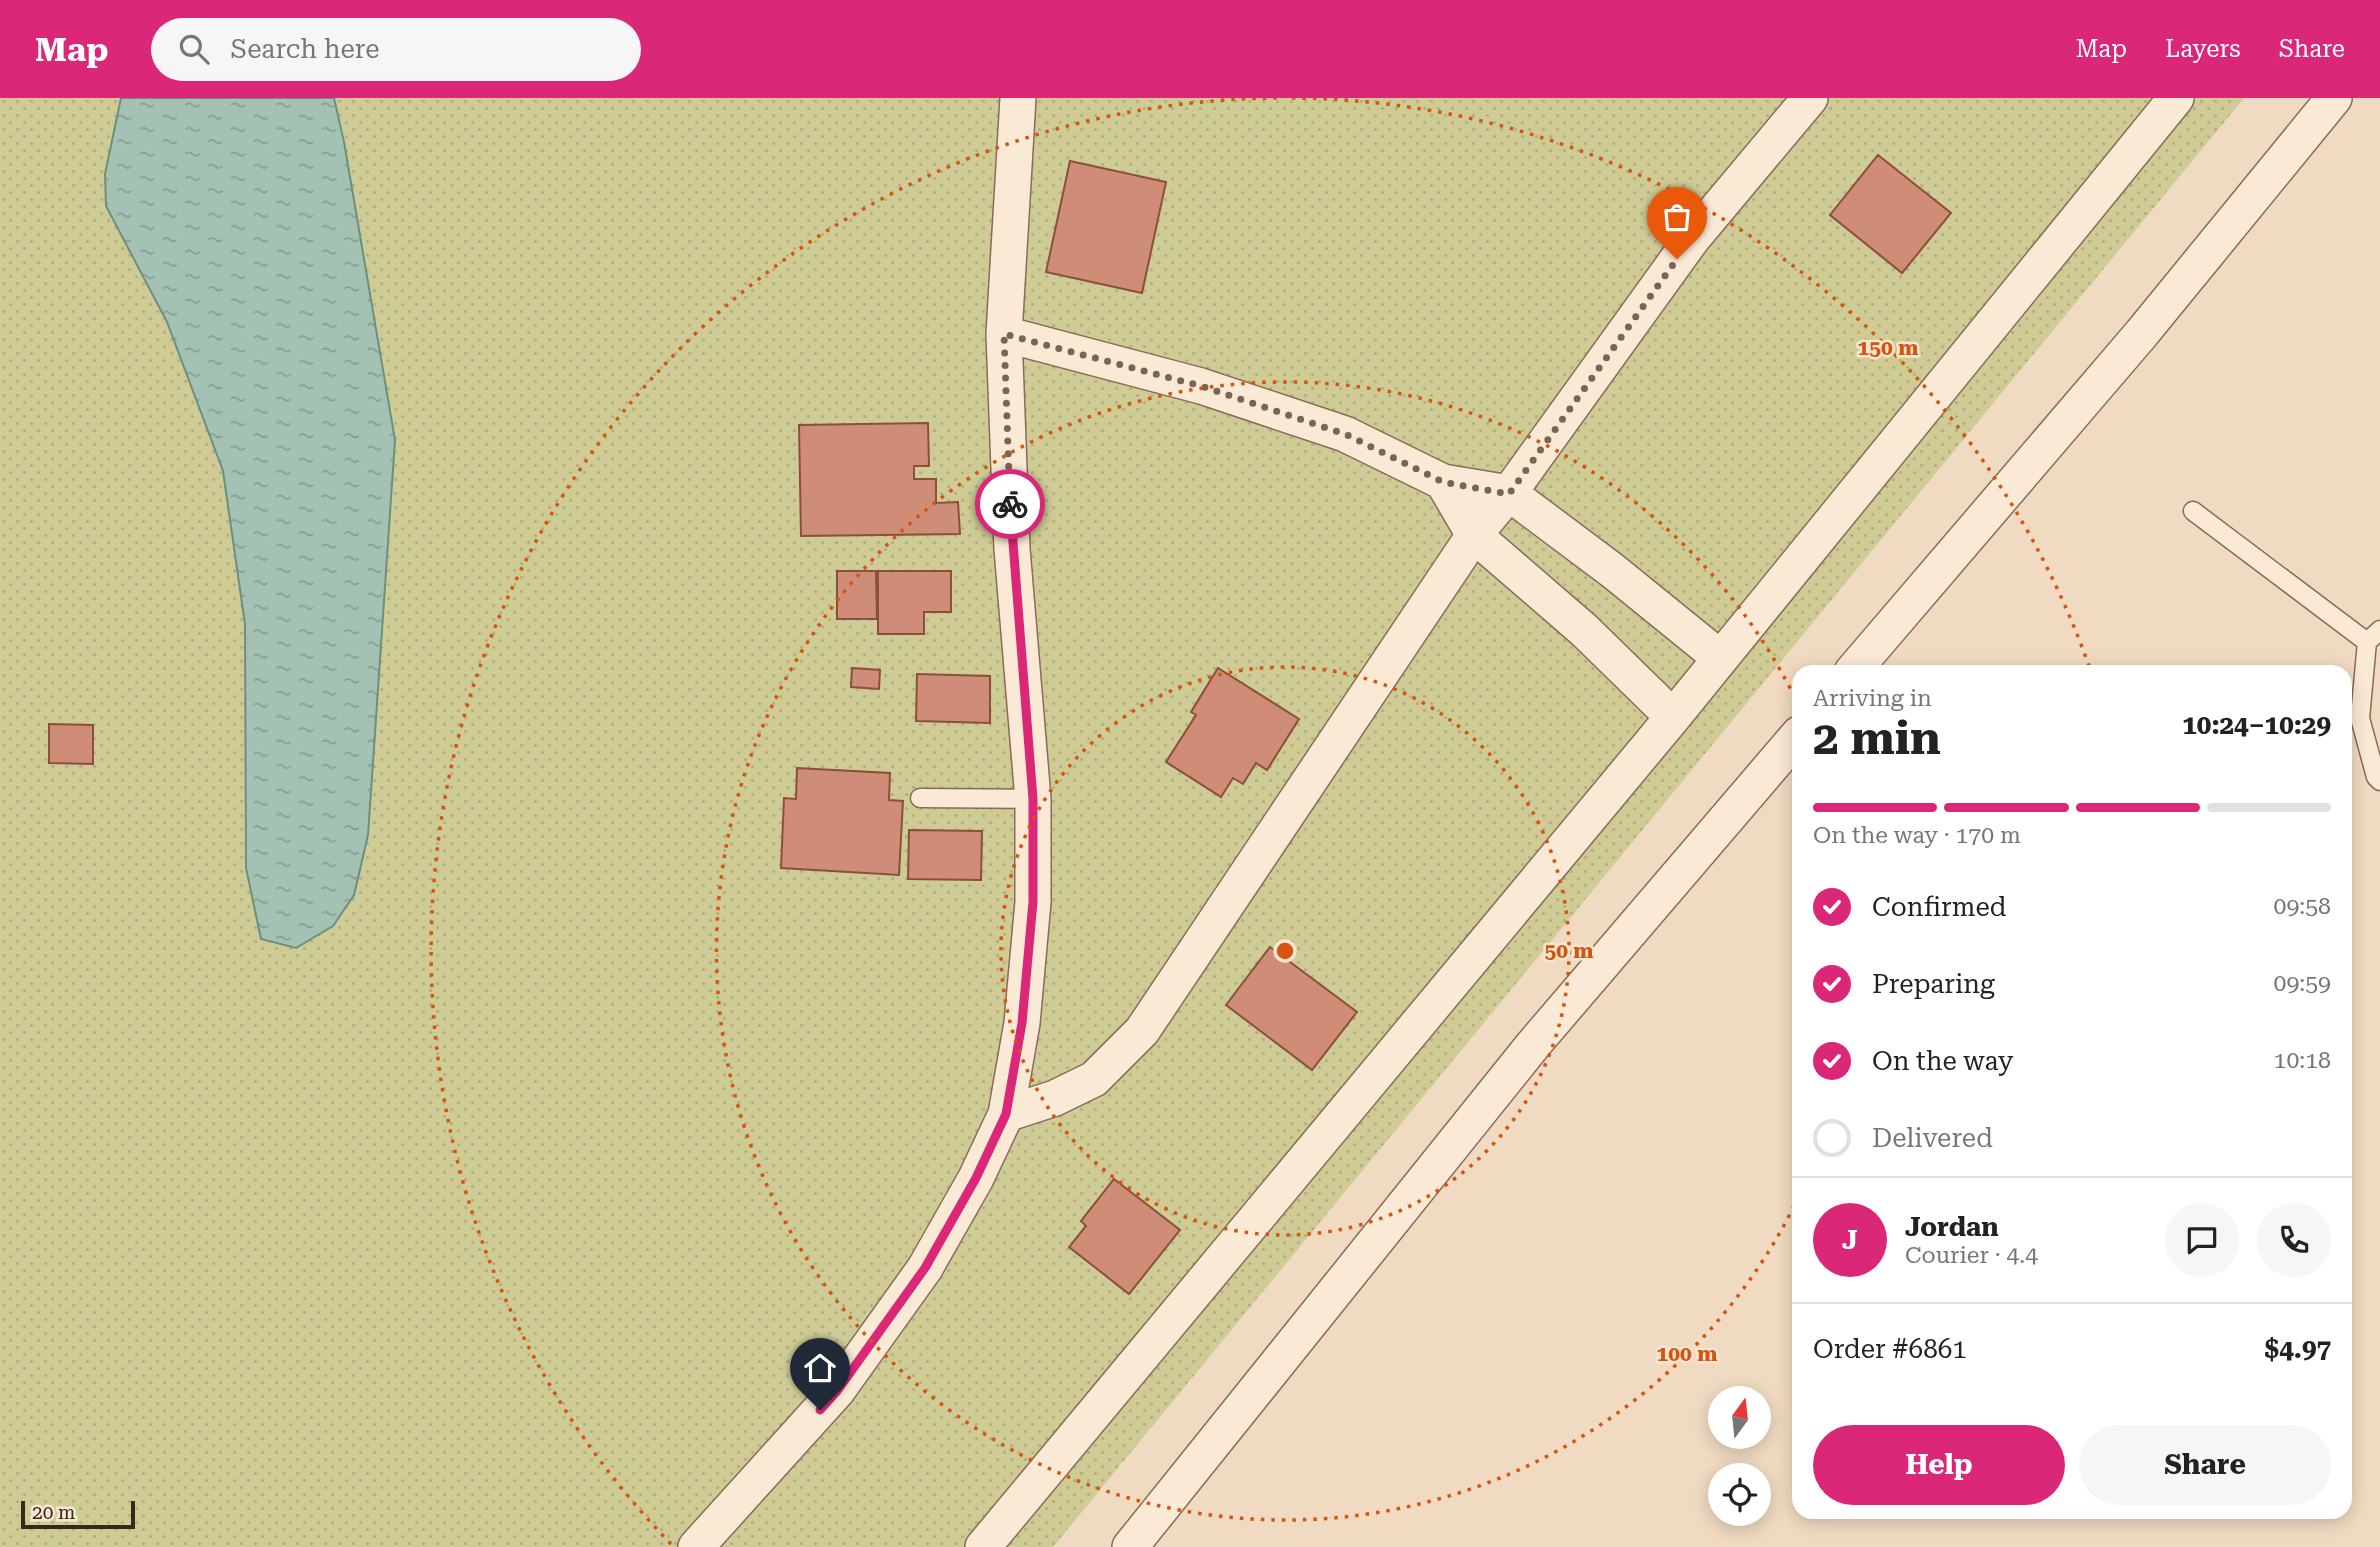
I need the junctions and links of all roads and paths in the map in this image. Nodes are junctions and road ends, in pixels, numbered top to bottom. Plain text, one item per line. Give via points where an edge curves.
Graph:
1 (1018, 98) edge
2 (1810, 98) edge
3 (2176, 98) edge
4 (2334, 98) edge
5 (1004, 334) junction
6 (1443, 482) junction
7 (1509, 494) junction
8 (2193, 511) dead end
9 (1474, 535) junction
10 (2373, 636) edge
11 (1719, 657) junction
12 (1858, 665) edge
13 (1673, 717) junction
14 (1792, 742) edge
15 (2380, 780) edge
16 (920, 798) dead end
17 (1033, 799) junction
18 (1006, 1114) junction
19 (696, 1547) edge
20 (983, 1547) edge
21 (1130, 1547) edge

1 - 5 street
2 - 7 street via 1692,239
3 - 11 street
4 - 12 street via 2142,333
5 - 6 street via 1201,386 1332,429
5 - 17 street via 1012,549
6 - 7 street
6 - 9 street
7 - 9 street
7 - 11 street
8 - 10 lane
9 - 13 street via 1584,630
9 - 18 street via 1142,1031 1094,1079
10 - 15 lane via 2360,718
11 - 13 street
13 - 20 street
14 - 21 street via 1533,1045
16 - 17 lane
17 - 18 street via 1033,902 1022,1023
18 - 19 street via 925,1268 837,1391

